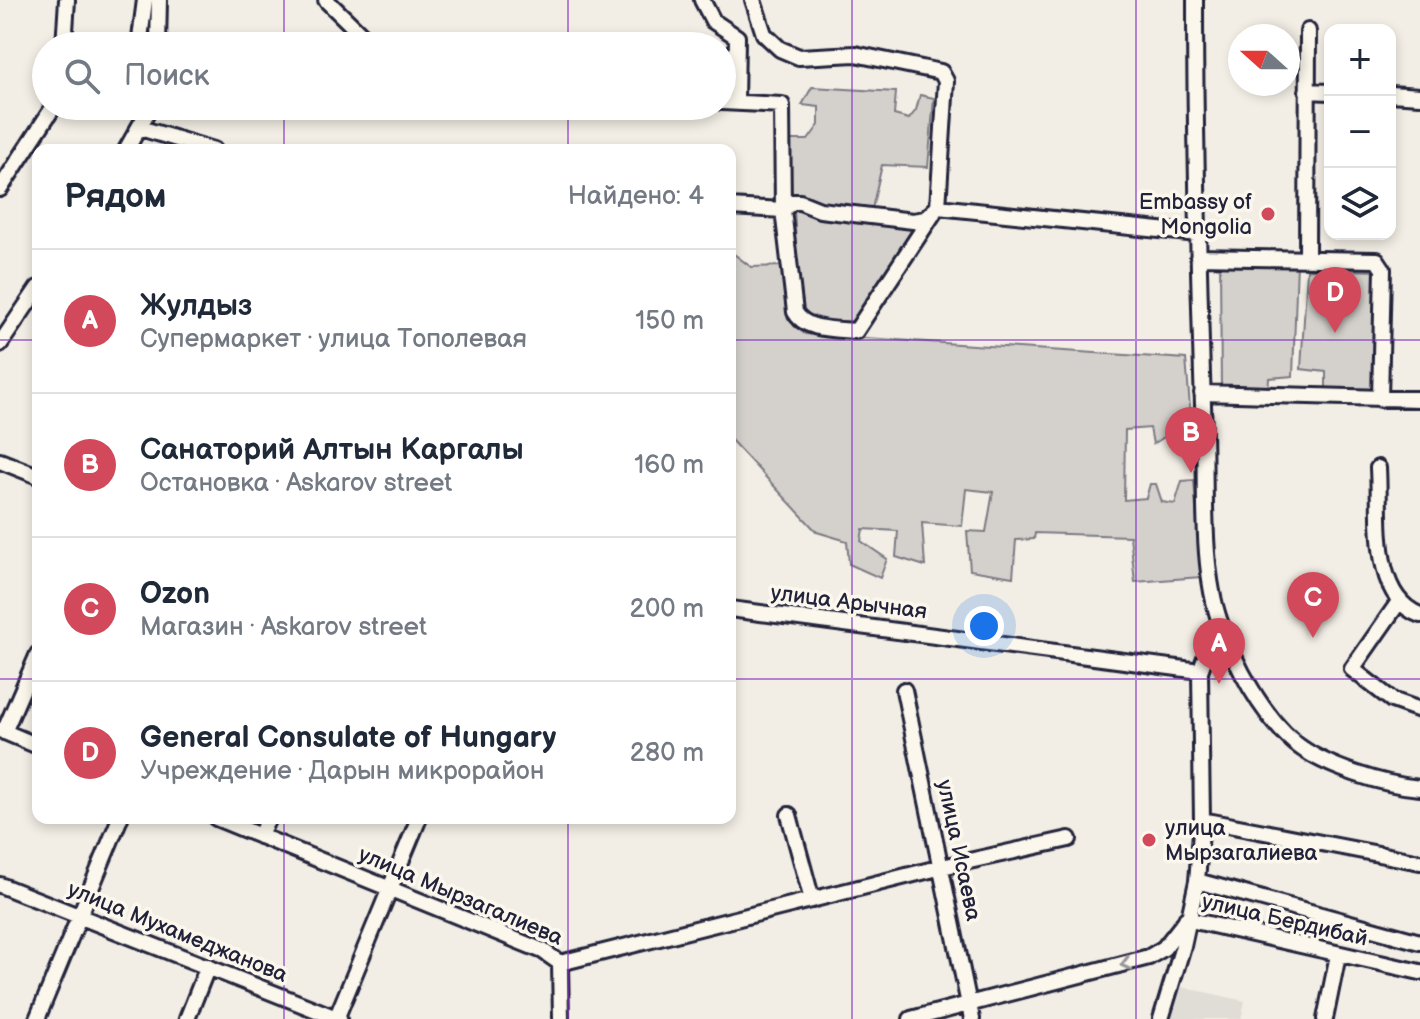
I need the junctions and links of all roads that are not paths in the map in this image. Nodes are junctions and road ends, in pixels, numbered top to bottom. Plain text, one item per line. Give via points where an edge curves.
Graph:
1 (67, 0) edge
2 (145, 0) edge
3 (159, 0) edge
4 (326, 0) edge
5 (702, 0) edge
6 (753, 0) edge
7 (1195, 0) edge
8 (1308, 31) dead end
9 (65, 32) edge
10 (141, 32) edge
11 (158, 32) edge
12 (359, 32) edge
13 (730, 32) edge
14 (1307, 91) junction
15 (1324, 92) edge
16 (1396, 94) edge
17 (1420, 96) edge
18 (736, 102) edge
19 (45, 120) edge
20 (144, 120) edge
21 (140, 128) junction
22 (130, 144) edge
23 (194, 144) edge
24 (0, 189) edge
25 (736, 207) edge
26 (938, 207) junction
27 (783, 210) junction
28 (1198, 234) junction
29 (1198, 257) junction
30 (1307, 257) junction
31 (32, 297) edge
32 (0, 344) edge
33 (1202, 393) junction
34 (1380, 399) junction
35 (1420, 399) edge
36 (0, 461) edge
37 (1378, 468) dead end
38 (32, 474) edge
39 (1398, 603) junction
40 (736, 610) edge
41 (1420, 615) edge
42 (1219, 620) junction
43 (32, 667) edge
44 (1200, 671) junction
45 (904, 690) dead end
46 (1420, 710) edge
47 (2, 731) edge
48 (32, 744) edge
49 (1420, 788) edge
50 (789, 815) dead end
51 (1202, 820) junction
52 (118, 824) edge
53 (231, 824) edge
54 (265, 824) edge
55 (417, 824) edge
56 (260, 836) junction
57 (1069, 839) dead end
58 (1420, 862) edge
59 (942, 867) junction
60 (1197, 881) junction
61 (0, 885) edge
62 (390, 889) junction
63 (812, 900) junction
64 (80, 916) junction
65 (1186, 919) junction
66 (1420, 942) edge
67 (1338, 955) junction
68 (560, 963) junction
69 (208, 966) junction
70 (1420, 972) edge
71 (970, 1001) junction
72 (37, 1019) edge
73 (187, 1019) edge
74 (337, 1019) edge
75 (561, 1019) edge
76 (911, 1019) edge
77 (972, 1019) edge
78 (1161, 1019) edge
79 (1325, 1019) edge

1 - 9 street
2 - 10 street
3 - 11 street
4 - 12 street
5 - 13 street via 713,21
6 - 26 street via 764,34 799,57 855,54 941,72 946,81
7 - 28 street
8 - 14 street
14 - 15 street
14 - 30 street
16 - 17 street
18 - 27 street via 782,105 785,110
19 - 24 street
20 - 21 street
21 - 22 street
21 - 23 street
25 - 27 street
26 - 27 street via 925,219 913,221 820,210 800,202
26 - 27 street via 856,331 799,320
26 - 28 street
28 - 29 street
29 - 30 street
29 - 33 street
30 - 34 street via 1377,260 1383,269
31 - 32 street
33 - 34 street
33 - 42 street via 1208,540
34 - 35 street
36 - 38 street
37 - 39 street via 1384,574
39 - 41 street
39 - 46 street via 1352,669 1392,700
40 - 44 street, улица Арычная
42 - 44 street
42 - 49 street via 1255,695 1296,744 1394,786
43 - 47 street
44 - 51 street
45 - 59 street, улица Исаева
47 - 48 street
50 - 63 street
51 - 58 street
51 - 60 street
52 - 64 street
53 - 56 street, улица Мырзагалиева
54 - 56 street
55 - 62 street
56 - 62 street, улица Мырзагалиева
57 - 59 street, улица Мырзагалиева
59 - 63 street, улица Мырзагалиева
59 - 71 street, улица Исаева
60 - 65 street
60 - 66 street
61 - 64 street, улица Мухамеджанова
62 - 68 street, улица Мырзагалиева via 543,951
62 - 74 street
63 - 68 street, улица Мырзагалиева
64 - 69 street, улица Мухамеджанова
64 - 72 street
65 - 67 street, улица Бердибай
65 -> 71 street via 1164,948 1149,957
65 - 78 street
67 - 70 street, улица Бердибай
67 - 79 street
68 - 75 street
69 - 73 street
69 - 74 street, улица Мухамеджанова
71 - 76 street
71 - 77 street, улица Исаева

